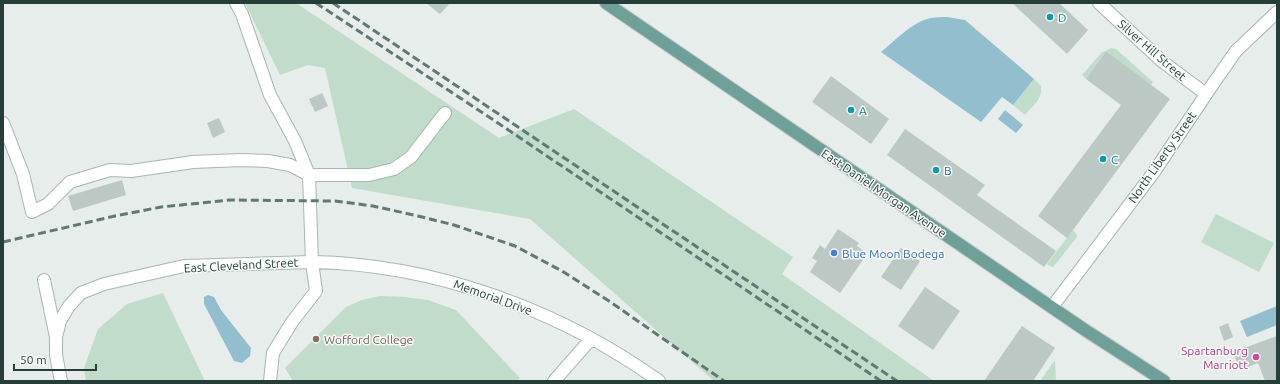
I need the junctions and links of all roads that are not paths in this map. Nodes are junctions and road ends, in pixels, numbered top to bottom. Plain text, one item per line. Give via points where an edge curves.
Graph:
1 (236, 3) edge
2 (606, 3) edge
3 (1099, 3) edge
4 (1274, 20) edge
5 (1206, 94) junction
6 (445, 113) dead end
7 (3, 123) edge
8 (309, 175) junction
9 (312, 262) junction
10 (44, 280) dead end
11 (1052, 307) junction
12 (56, 337) junction
13 (592, 339) junction
14 (61, 381) edge
15 (270, 381) edge
16 (554, 381) edge
17 (659, 381) edge
18 (1164, 381) edge

1 - 8 street, East Cleveland Street via 270,95 295,141
2 - 11 main road, East Daniel Morgan Avenue
3 - 5 street, Silver Hill Street via 1163,62
4 - 5 street, North Liberty Street via 1236,51
5 - 11 street, North Liberty Street via 1154,172
6 - 8 street via 411,157 394,169 369,175
7 - 8 street via 23,174 32,212 48,204 70,182 110,170 241,160 290,165
8 - 9 street, East Cleveland Street
9 - 12 street, East Cleveland Street via 184,266 104,284 81,293 69,306 60,321
9 - 13 street, Memorial Drive via 367,265 455,283 540,314
9 - 15 street, East Cleveland Street via 316,291 292,322 273,353
10 - 12 street, East Cleveland Street
11 - 18 main road, East Daniel Morgan Avenue
12 - 14 street, East Cleveland Street via 56,355
13 - 16 street
13 - 17 street, Memorial Drive

